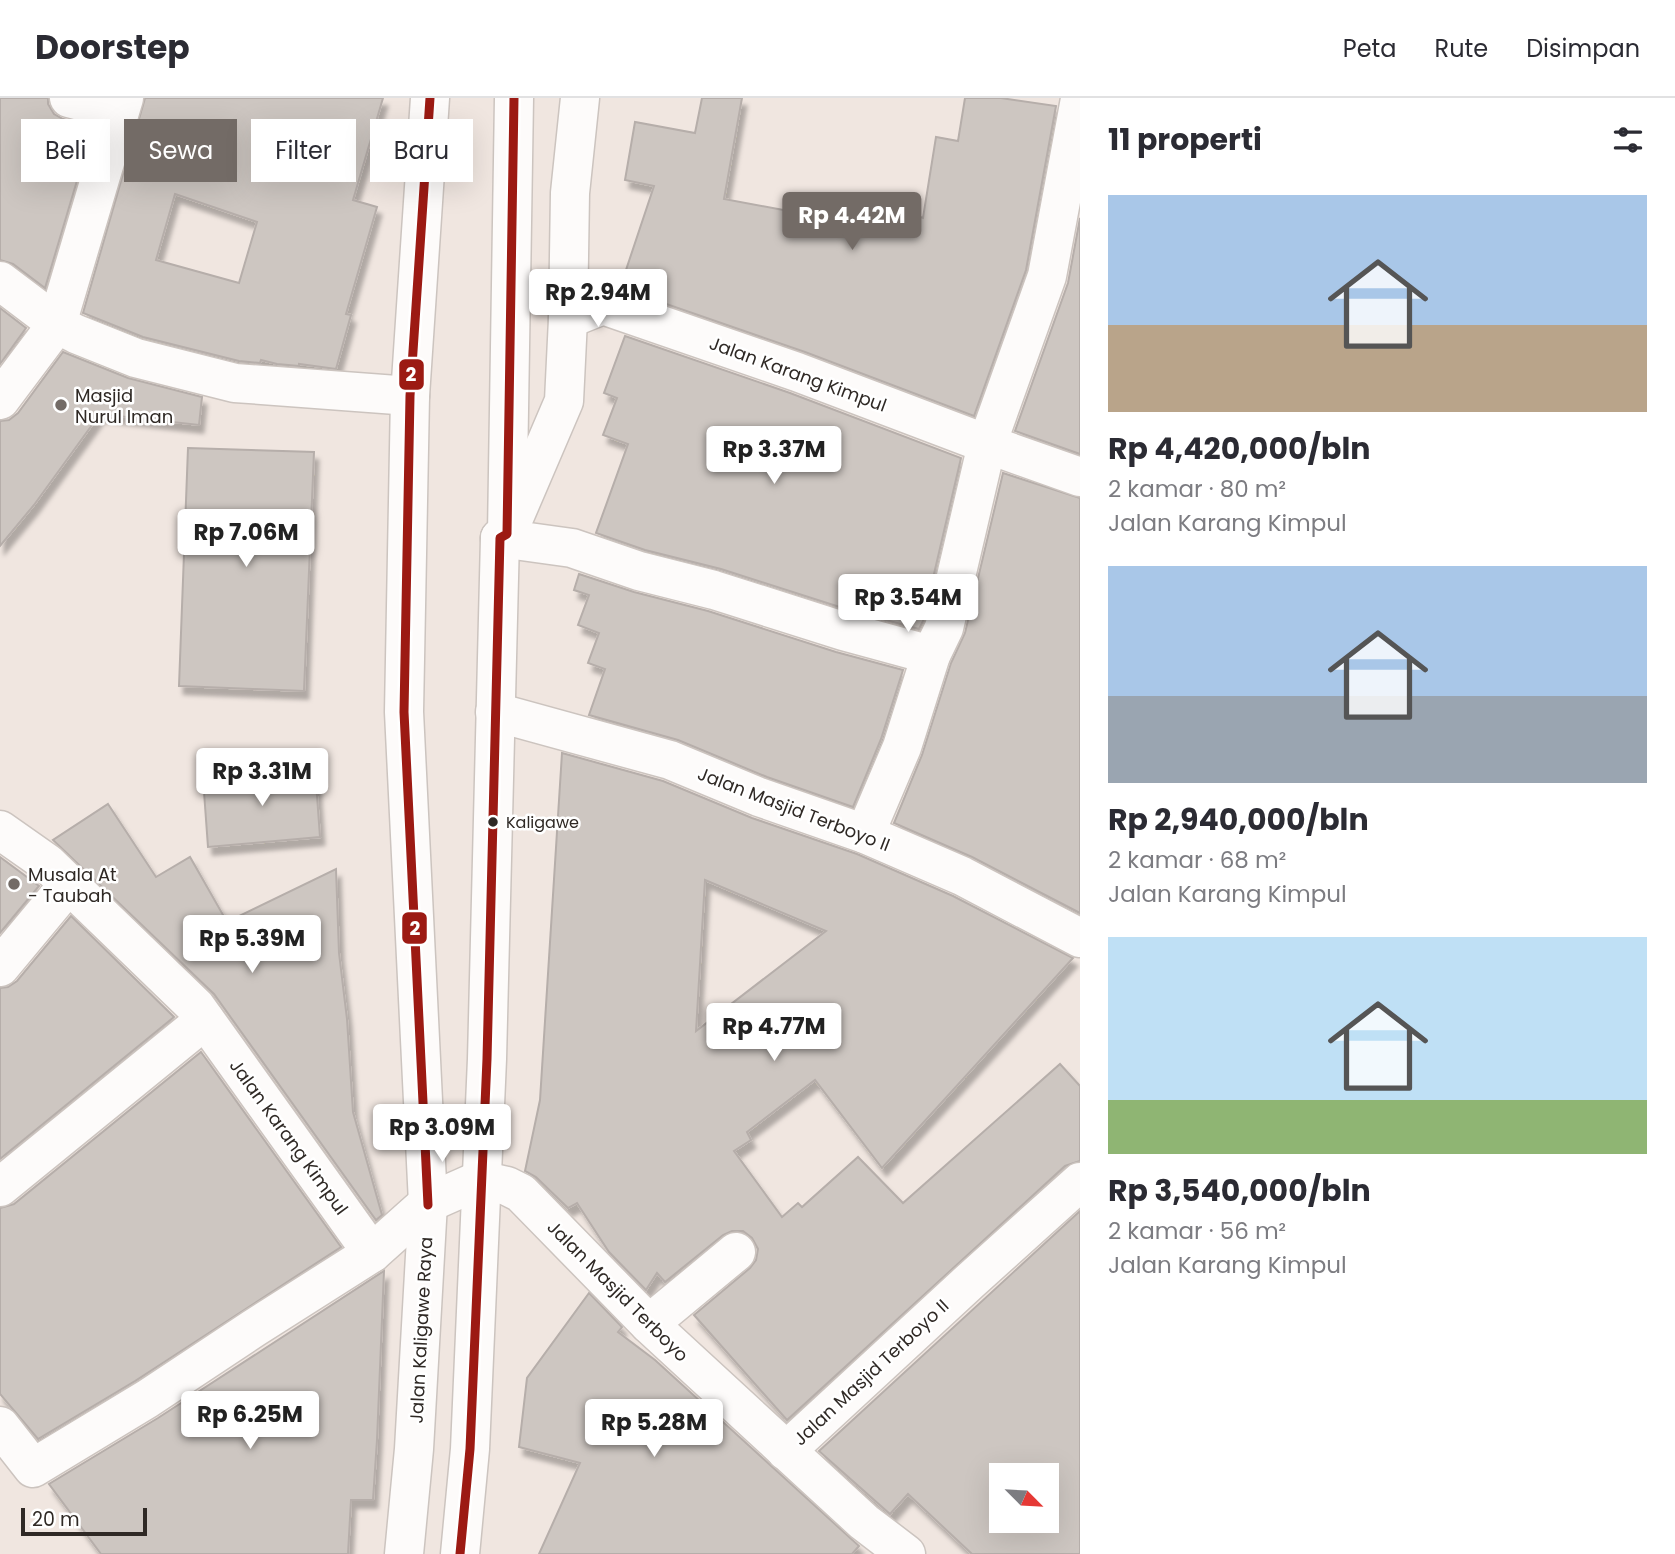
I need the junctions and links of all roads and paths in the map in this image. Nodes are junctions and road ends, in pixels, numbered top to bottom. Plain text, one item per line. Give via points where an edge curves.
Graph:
1 (69, 98) edge
2 (430, 98) edge
3 (514, 98) edge
4 (580, 98) edge
5 (1080, 99) edge
6 (121, 104) edge
7 (0, 281) edge
8 (568, 319) junction
9 (57, 324) junction
10 (410, 396) junction
11 (0, 400) edge
12 (987, 444) junction
13 (1080, 477) edge
14 (503, 536) junction
15 (931, 655) junction
16 (495, 712) junction
17 (0, 830) edge
18 (865, 834) junction
19 (69, 884) junction
20 (1080, 938) edge
21 (0, 967) edge
22 (205, 1020) junction
23 (480, 1180) junction
24 (1080, 1182) edge
25 (0, 1187) edge
26 (428, 1203) junction
27 (736, 1252) dead end
28 (372, 1253) junction
29 (649, 1324) junction
30 (0, 1426) edge
31 (786, 1451) junction
32 (404, 1554) edge
33 (460, 1554) edge
34 (906, 1554) edge

1 - 6 main road
2 - 10 main road, Jalan Kaligawe Raya
3 - 14 main road
4 - 8 main road via 570,193
5 - 12 main road via 1047,276
6 - 9 main road
7 - 9 main road
8 - 12 main road, Jalan Karang Kimpul via 603,305
8 - 14 main road via 564,401
9 - 10 main road via 136,358 235,383
9 - 11 main road
10 - 26 main road, Jalan Kaligawe Raya via 404,712
12 - 13 main road, Jalan Karang Kimpul
12 - 15 main road via 944,628
14 - 15 main road via 572,548
14 - 16 main road
15 - 18 main road via 910,725
16 - 18 main road, Jalan Masjid Terboyo II via 670,760
16 - 23 main road
17 - 19 main road, Jalan Karang Kimpul
18 - 20 main road, Jalan Masjid Terboyo II via 961,876
19 - 21 main road
19 - 22 main road, Jalan Karang Kimpul
22 - 25 main road
22 - 28 main road, Jalan Karang Kimpul
23 - 26 main road
23 - 29 main road, Jalan Masjid Terboyo via 520,1194
23 - 33 main road via 470,1450
24 - 31 main road, Jalan Masjid Terboyo II
26 - 28 main road
26 - 32 main road, Jalan Kaligawe Raya
27 - 29 main road
28 - 30 main road via 33,1468
29 - 31 main road, Jalan Masjid Terboyo
31 - 34 main road, Jalan Masjid Terboyo

